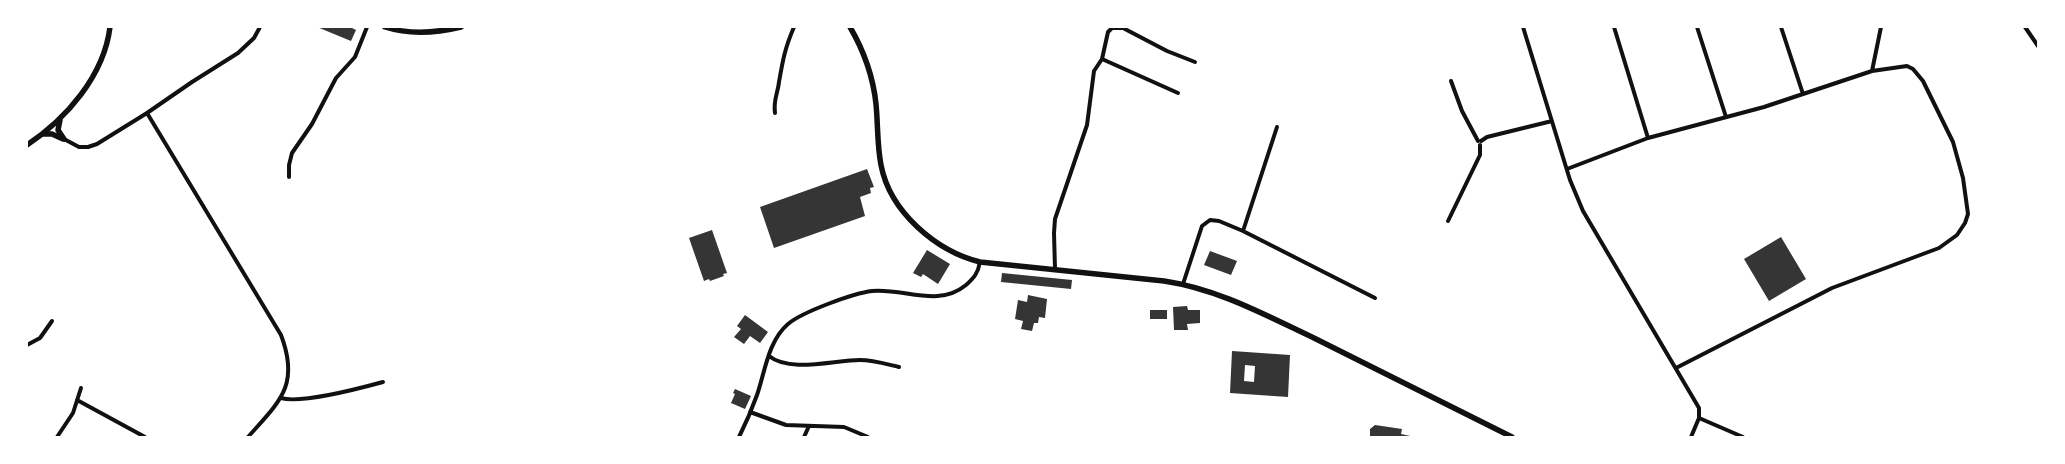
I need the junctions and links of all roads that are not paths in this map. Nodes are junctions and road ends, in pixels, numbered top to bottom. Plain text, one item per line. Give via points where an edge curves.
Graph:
1 (110, 27) edge
2 (260, 27) edge
3 (367, 27) edge
4 (385, 27) edge
5 (461, 27) edge
6 (794, 27) edge
7 (850, 27) edge
8 (1523, 27) edge
9 (1614, 27) edge
10 (1697, 27) edge
11 (1781, 27) edge
12 (1881, 27) edge
13 (2025, 27) edge
14 (2038, 46) edge
15 (1102, 58) junction
16 (1195, 62) dead end
17 (1872, 71) junction
18 (1451, 80) dead end
19 (1178, 93) dead end
20 (1803, 94) junction
21 (775, 112) dead end
22 (147, 114) junction
23 (61, 117) junction
24 (1726, 117) junction
25 (1552, 121) junction
26 (1277, 126) dead end
27 (43, 134) junction
28 (1648, 138) junction
29 (64, 139) junction
30 (1480, 142) junction
31 (27, 145) edge
32 (1567, 168) junction
33 (289, 177) dead end
34 (1448, 221) dead end
35 (1243, 231) junction
36 (980, 262) junction
37 (1055, 269) junction
38 (1183, 284) junction
39 (1375, 298) dead end
40 (52, 321) dead end
41 (27, 345) edge
42 (769, 356) junction
43 (899, 367) dead end
44 (1676, 368) junction
45 (383, 382) dead end
46 (81, 388) dead end
47 (281, 398) junction
48 (77, 400) junction
49 (750, 412) junction
50 (1699, 418) junction
51 (809, 426) junction
52 (57, 437) edge
53 (145, 437) edge
54 (248, 437) edge
55 (739, 437) edge
56 (804, 437) edge
57 (868, 437) edge
58 (1512, 437) edge
59 (1691, 437) edge
60 (1743, 437) edge

1 - 23 main road via 104,51 94,73
2 - 22 street via 251,42 238,53
3 - 33 street via 355,57 336,78 318,115 292,153
4 - 5 main road via 421,32
6 - 21 street via 782,56 775,95
7 - 36 main road via 865,56 873,81 881,164 892,195 908,215 937,242 952,252
8 - 25 street
9 - 28 street
10 - 24 street
11 - 20 street
12 - 17 street
13 - 14 street
15 - 16 street via 1108,32 1117,27
15 - 19 street
15 - 37 street via 1094,71 1091,109 1085,132 1055,219
17 - 20 street
17 - 44 street via 1907,66 1923,81 1953,142 1961,166 1968,214 1962,229 1939,248 1832,288
18 - 30 street via 1462,111
20 - 24 street
22 - 29 street via 88,147 79,147
22 - 47 street via 281,335 289,366 289,377
23 - 27 main road
23 - 29 main road via 58,130
24 - 28 street
25 - 30 street via 1487,137
25 - 32 street
26 - 35 street
27 - 29 main road via 52,134
27 - 31 main road
28 - 32 street
30 - 34 street via 1480,155
32 - 44 street via 1592,229
35 - 38 street via 1219,221 1210,220 1202,226
35 - 39 street
36 - 37 main road
36 - 42 street via 978,273 971,280 960,290 945,295 925,296 872,291 803,315 788,323 778,334
37 - 38 main road
38 - 58 main road via 1237,302
40 - 41 street via 40,338
42 - 43 street via 789,364 858,360
42 - 49 street
44 - 50 street via 1699,408
45 - 47 street via 311,397 289,400
46 - 48 street
47 - 54 street
48 - 52 street via 67,424
48 - 53 street
49 - 51 street via 777,423
49 - 55 street
50 - 59 street
50 - 60 street
51 - 56 street
51 - 57 street via 844,427

